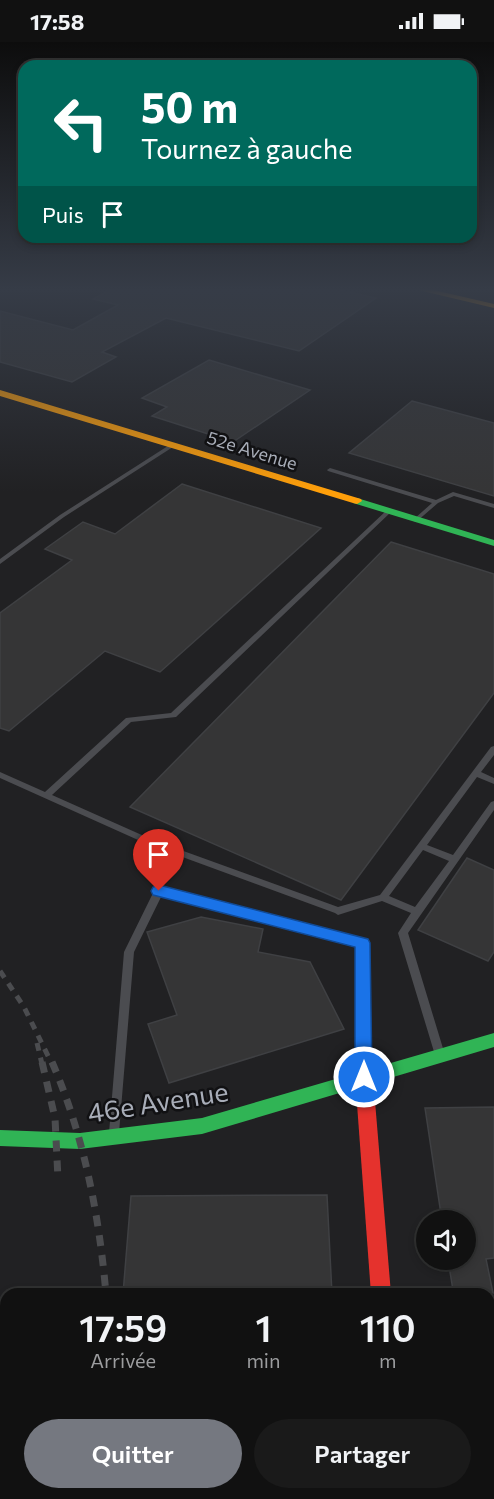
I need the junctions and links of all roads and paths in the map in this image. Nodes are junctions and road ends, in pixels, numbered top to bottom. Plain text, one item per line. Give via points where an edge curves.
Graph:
1 (0, 393) edge
2 (173, 445) junction
3 (330, 470) dead end
4 (436, 502) junction
5 (494, 506) edge
6 (389, 511) junction
7 (417, 520) junction
8 (494, 543) edge
9 (0, 562) edge
10 (494, 749) edge
11 (476, 773) junction
12 (0, 775) edge
13 (494, 780) edge
14 (46, 796) junction
15 (494, 804) edge
16 (421, 846) junction
17 (454, 860) junction
18 (383, 897) junction
19 (417, 912) junction
20 (494, 1040) edge
21 (440, 1055) junction
22 (364, 1077) junction
23 (114, 1137) junction
24 (0, 1138) edge
25 (381, 1288) edge

1 - 2 street, 52e Avenue
2 - 6 street, 52e Avenue
2 - 9 lane via 62,516
3 - 4 lane
4 - 5 lane via 453,494
4 - 7 lane
6 - 7 street, 52e Avenue
6 - 14 lane via 173,716 129,720
7 - 8 street, 52e Avenue
10 - 11 lane
11 - 13 lane
11 - 16 lane
12 - 14 lane
14 - 18 lane via 150,842 338,911
15 - 17 lane
16 - 17 lane
16 - 18 lane
17 - 19 lane
18 - 19 lane
19 - 21 lane via 403,933
20 - 21 street, 46e Avenue
21 - 22 street, 46e Avenue
22 - 23 street, 46e Avenue via 202,1126
22 - 23 lane via 363,943 159,891 129,952
22 - 25 street
23 - 24 street, 46e Avenue via 80,1141

